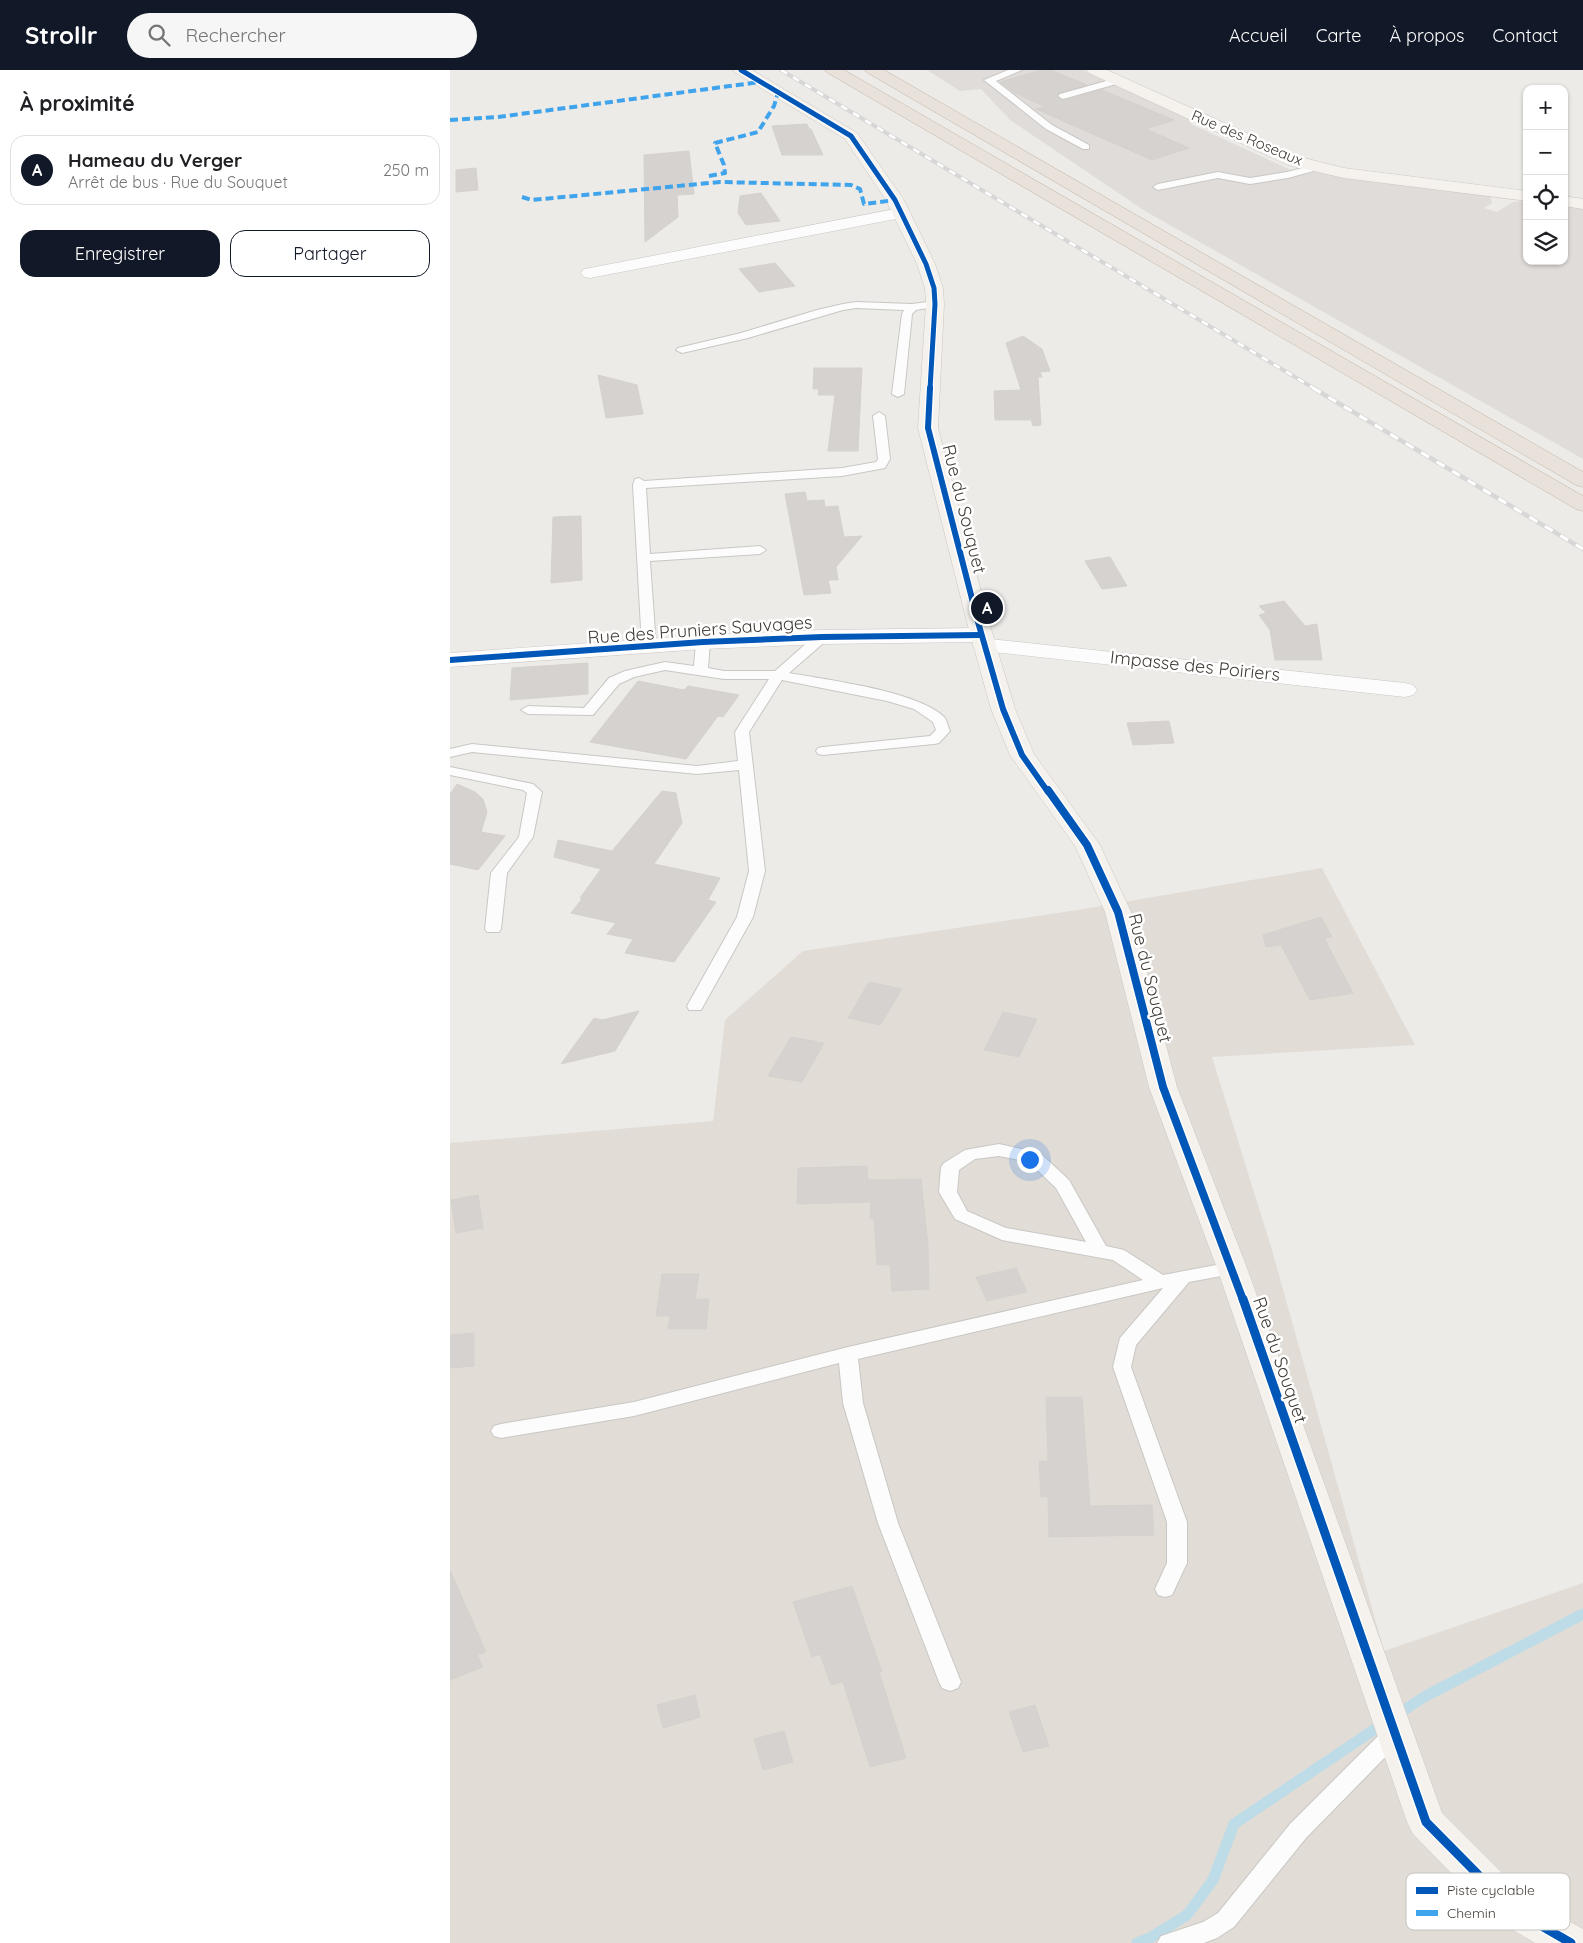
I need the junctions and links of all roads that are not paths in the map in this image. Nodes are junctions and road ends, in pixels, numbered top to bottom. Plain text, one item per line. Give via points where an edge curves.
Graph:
1 (741, 70) edge
2 (863, 70) edge
3 (873, 70) edge
4 (1017, 70) edge
5 (1094, 70) edge
6 (834, 71) edge
7 (1117, 81) junction
8 (1062, 96) dead end
9 (1086, 147) dead end
10 (1318, 166) junction
11 (1071, 186) junction
12 (1158, 188) dead end
13 (1523, 195) edge
14 (1568, 202) edge
15 (1583, 204) edge
16 (900, 213) junction
17 (590, 273) dead end
18 (923, 306) junction
19 (682, 350) dead end
20 (898, 394) dead end
21 (879, 416) dead end
22 (1583, 481) edge
23 (1583, 506) edge
24 (760, 550) dead end
25 (644, 558) junction
26 (822, 637) junction
27 (983, 641) junction
28 (703, 642) junction
29 (648, 646) junction
30 (450, 660) edge
31 (701, 671) junction
32 (778, 675) junction
33 (1405, 690) dead end
34 (528, 710) dead end
35 (823, 752) dead end
36 (450, 753) edge
37 (746, 766) junction
38 (450, 771) edge
39 (493, 929) dead end
40 (695, 1006) dead end
41 (1100, 1251) junction
42 (1232, 1268) junction
43 (1184, 1276) junction
44 (1160, 1282) junction
45 (848, 1354) junction
46 (501, 1431) dead end
47 (1164, 1589) dead end
48 (950, 1682) dead end
49 (1392, 1725) junction
50 (1477, 1873) edge
51 (1549, 1930) edge
52 (1169, 1943) edge
53 (1571, 1943) edge

1 - 16 street, Rue du Souquet via 851,136 895,200
2 - 11 highway
3 - 11 highway
4 - 9 lane via 989,80 1049,128
5 - 7 street, Rue des Roseaux
6 - 23 highway
7 - 8 lane
7 - 10 street, Rue des Roseaux via 1294,160
10 - 12 lane via 1250,181 1218,175
10 - 13 street, Rue des Roseaux via 1344,173
11 - 22 highway
14 - 15 street
16 - 17 street
16 - 18 street, Rue du Souquet via 926,264 934,288
18 - 19 lane via 843,307
18 - 20 lane via 907,314
18 - 27 street, Rue du Souquet via 928,428
21 - 25 lane via 884,459 881,465 842,472 639,484
24 - 25 lane
25 - 29 lane
26 - 27 street, Rue des Pruniers Sauvages
26 - 28 street, Rue des Pruniers Sauvages
26 - 32 lane
27 - 33 street, Impasse des Poiriers
27 - 42 street, Rue du Souquet via 1003,709 1022,755 1087,845 1118,912 1162,1087
28 - 29 street, Rue des Pruniers Sauvages
28 - 31 lane
29 - 30 street, Rue des Pruniers Sauvages
31 - 32 lane via 724,675
31 - 34 lane via 665,666 630,674 614,681 588,712
32 - 35 lane via 890,697 919,706 939,720 943,730 934,740
32 - 37 lane via 742,732
36 - 37 lane via 472,748 697,770
37 - 40 lane via 757,871 745,917
38 - 39 lane via 528,787 535,792 526,837 499,873
41 - 41 lane via 1002,1234 961,1215 948,1192 950,1167 971,1154 998,1150 1034,1157 1062,1184
41 - 44 lane via 1118,1254
42 - 43 lane
42 - 49 street, Rue du Souquet
43 - 44 lane
43 - 47 lane via 1127,1343 1122,1368 1177,1522 1177,1563
44 - 45 lane
45 - 46 lane via 634,1409
45 - 48 lane via 853,1404 888,1523
49 - 50 street, Rue du Souquet via 1426,1822
49 - 52 lane via 1298,1831 1226,1920 1209,1931
51 - 53 street, Rue du Souquet

